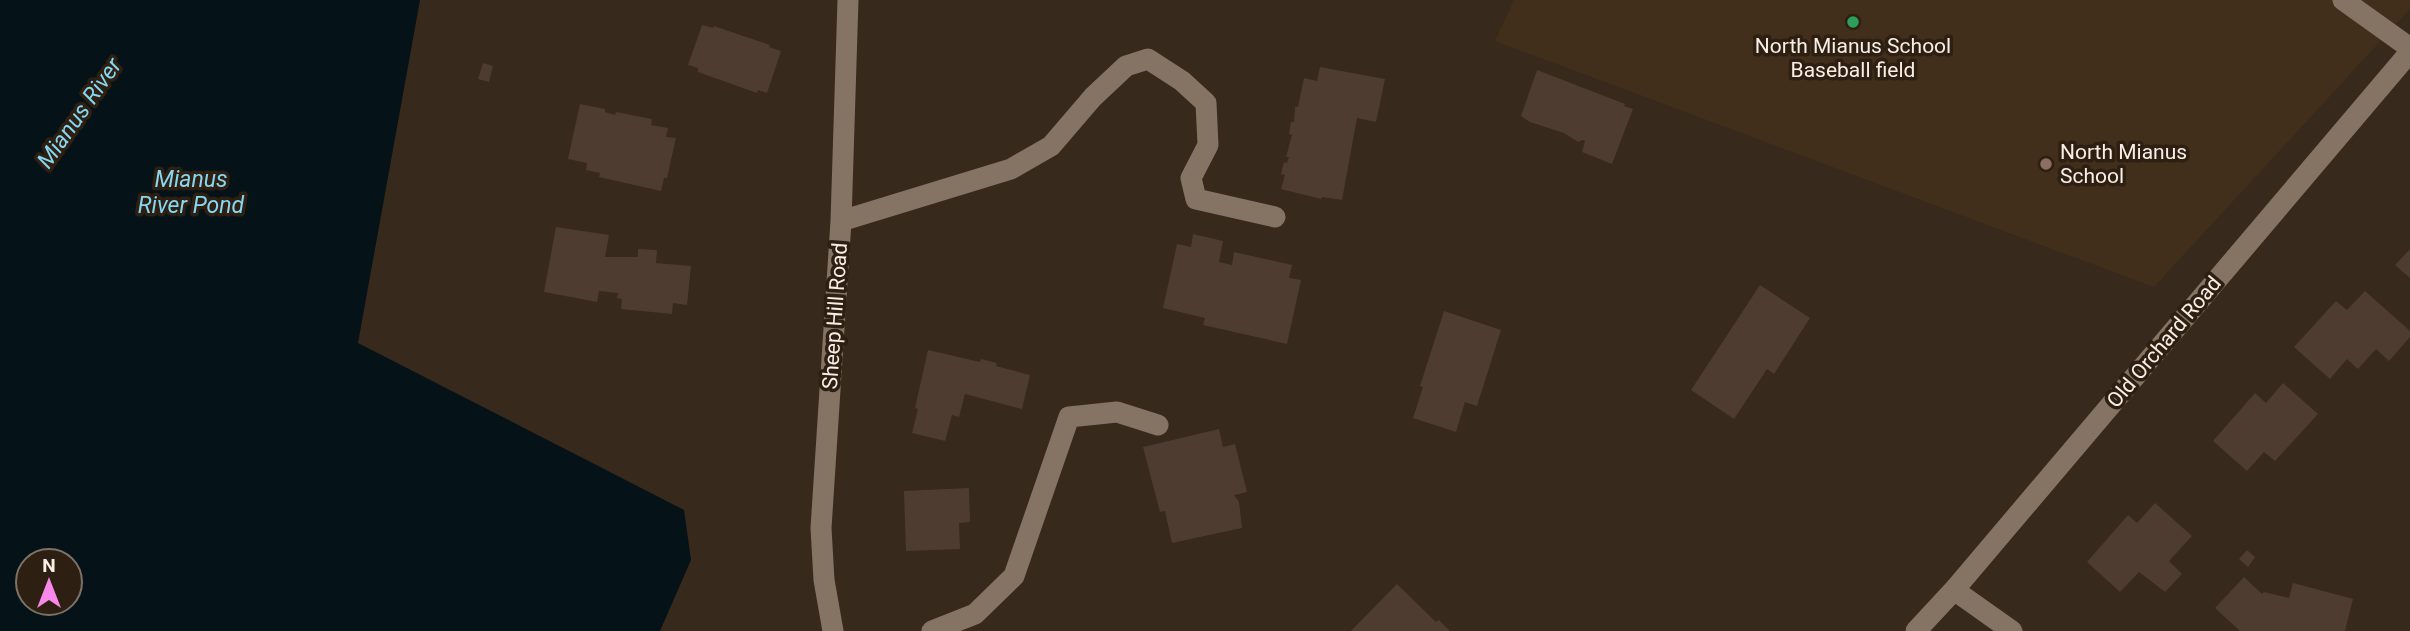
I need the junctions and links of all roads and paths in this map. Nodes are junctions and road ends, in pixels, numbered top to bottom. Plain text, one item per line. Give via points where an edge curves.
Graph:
1 (848, 0) edge
2 (2343, 0) edge
3 (2410, 50) edge
4 (1275, 217) dead end
5 (841, 221) junction
6 (1158, 425) dead end
7 (1954, 590) junction
8 (832, 631) edge
9 (932, 631) edge
10 (1916, 631) edge
11 (2011, 631) edge

1 - 5 street, Sheep Hill Road
2 - 3 street
3 - 7 street, Old Orchard Road
4 - 5 street via 1196,198 1191,178 1208,145 1206,103 1148,59 1126,66 1051,146 1011,169
5 - 8 street, Sheep Hill Road via 821,528
6 - 9 street via 1117,412 1069,417 1014,576 975,614
7 - 10 street, Old Orchard Road
7 - 11 street

